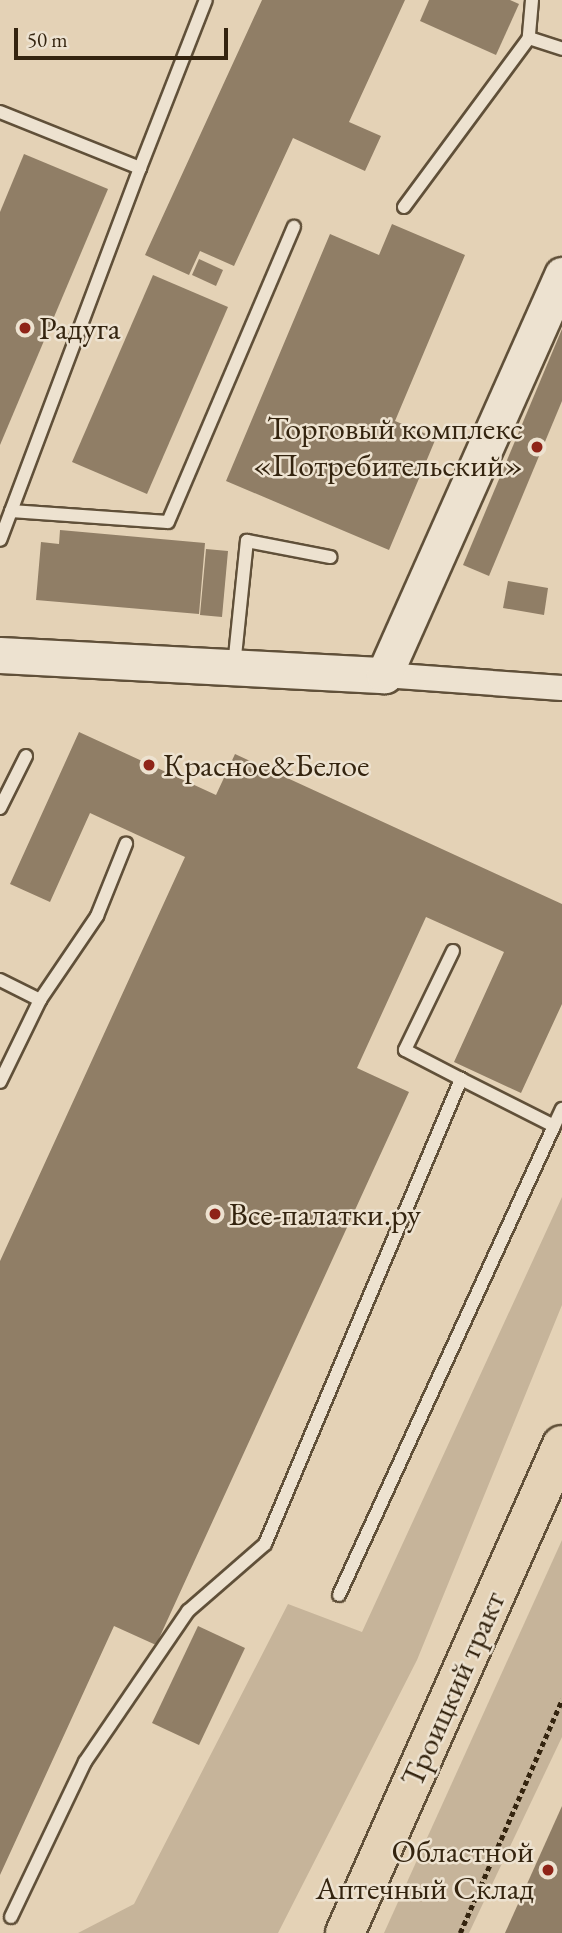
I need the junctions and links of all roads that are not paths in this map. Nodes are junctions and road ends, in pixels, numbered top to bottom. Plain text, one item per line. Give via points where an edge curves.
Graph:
1 (206, 0) edge
2 (532, 0) edge
3 (529, 38) junction
4 (562, 49) edge
5 (0, 112) edge
6 (140, 168) junction
7 (404, 207) dead end
8 (294, 228) dead end
9 (562, 275) edge
10 (11, 511) junction
11 (0, 540) edge
12 (330, 557) dead end
13 (0, 655) edge
14 (234, 667) junction
15 (384, 675) junction
16 (562, 688) edge
17 (26, 756) dead end
18 (0, 808) edge
19 (126, 844) dead end
20 (453, 951) dead end
21 (0, 980) edge
22 (40, 1000) junction
23 (461, 1079) junction
24 (0, 1082) edge
25 (562, 1109) edge
26 (554, 1126) junction
27 (562, 1445) edge
28 (339, 1595) dead end
29 (11, 1917) dead end
30 (345, 1933) edge

1 - 6 lane
2 - 3 lane
3 - 4 lane
3 - 7 lane
5 - 6 lane
6 - 10 lane
8 - 10 lane via 168,522
9 - 15 street
10 - 11 lane
12 - 14 lane via 247,541
13 - 14 street
14 - 15 street
15 - 16 street
17 - 18 lane
19 - 22 lane via 97,916
20 - 23 lane via 405,1050
21 - 22 lane
22 - 24 lane
23 - 26 lane
23 - 29 lane via 265,1544 188,1611 124,1704 85,1762
25 - 26 lane
26 - 28 lane
27 - 30 main road, Троицкий тракт

